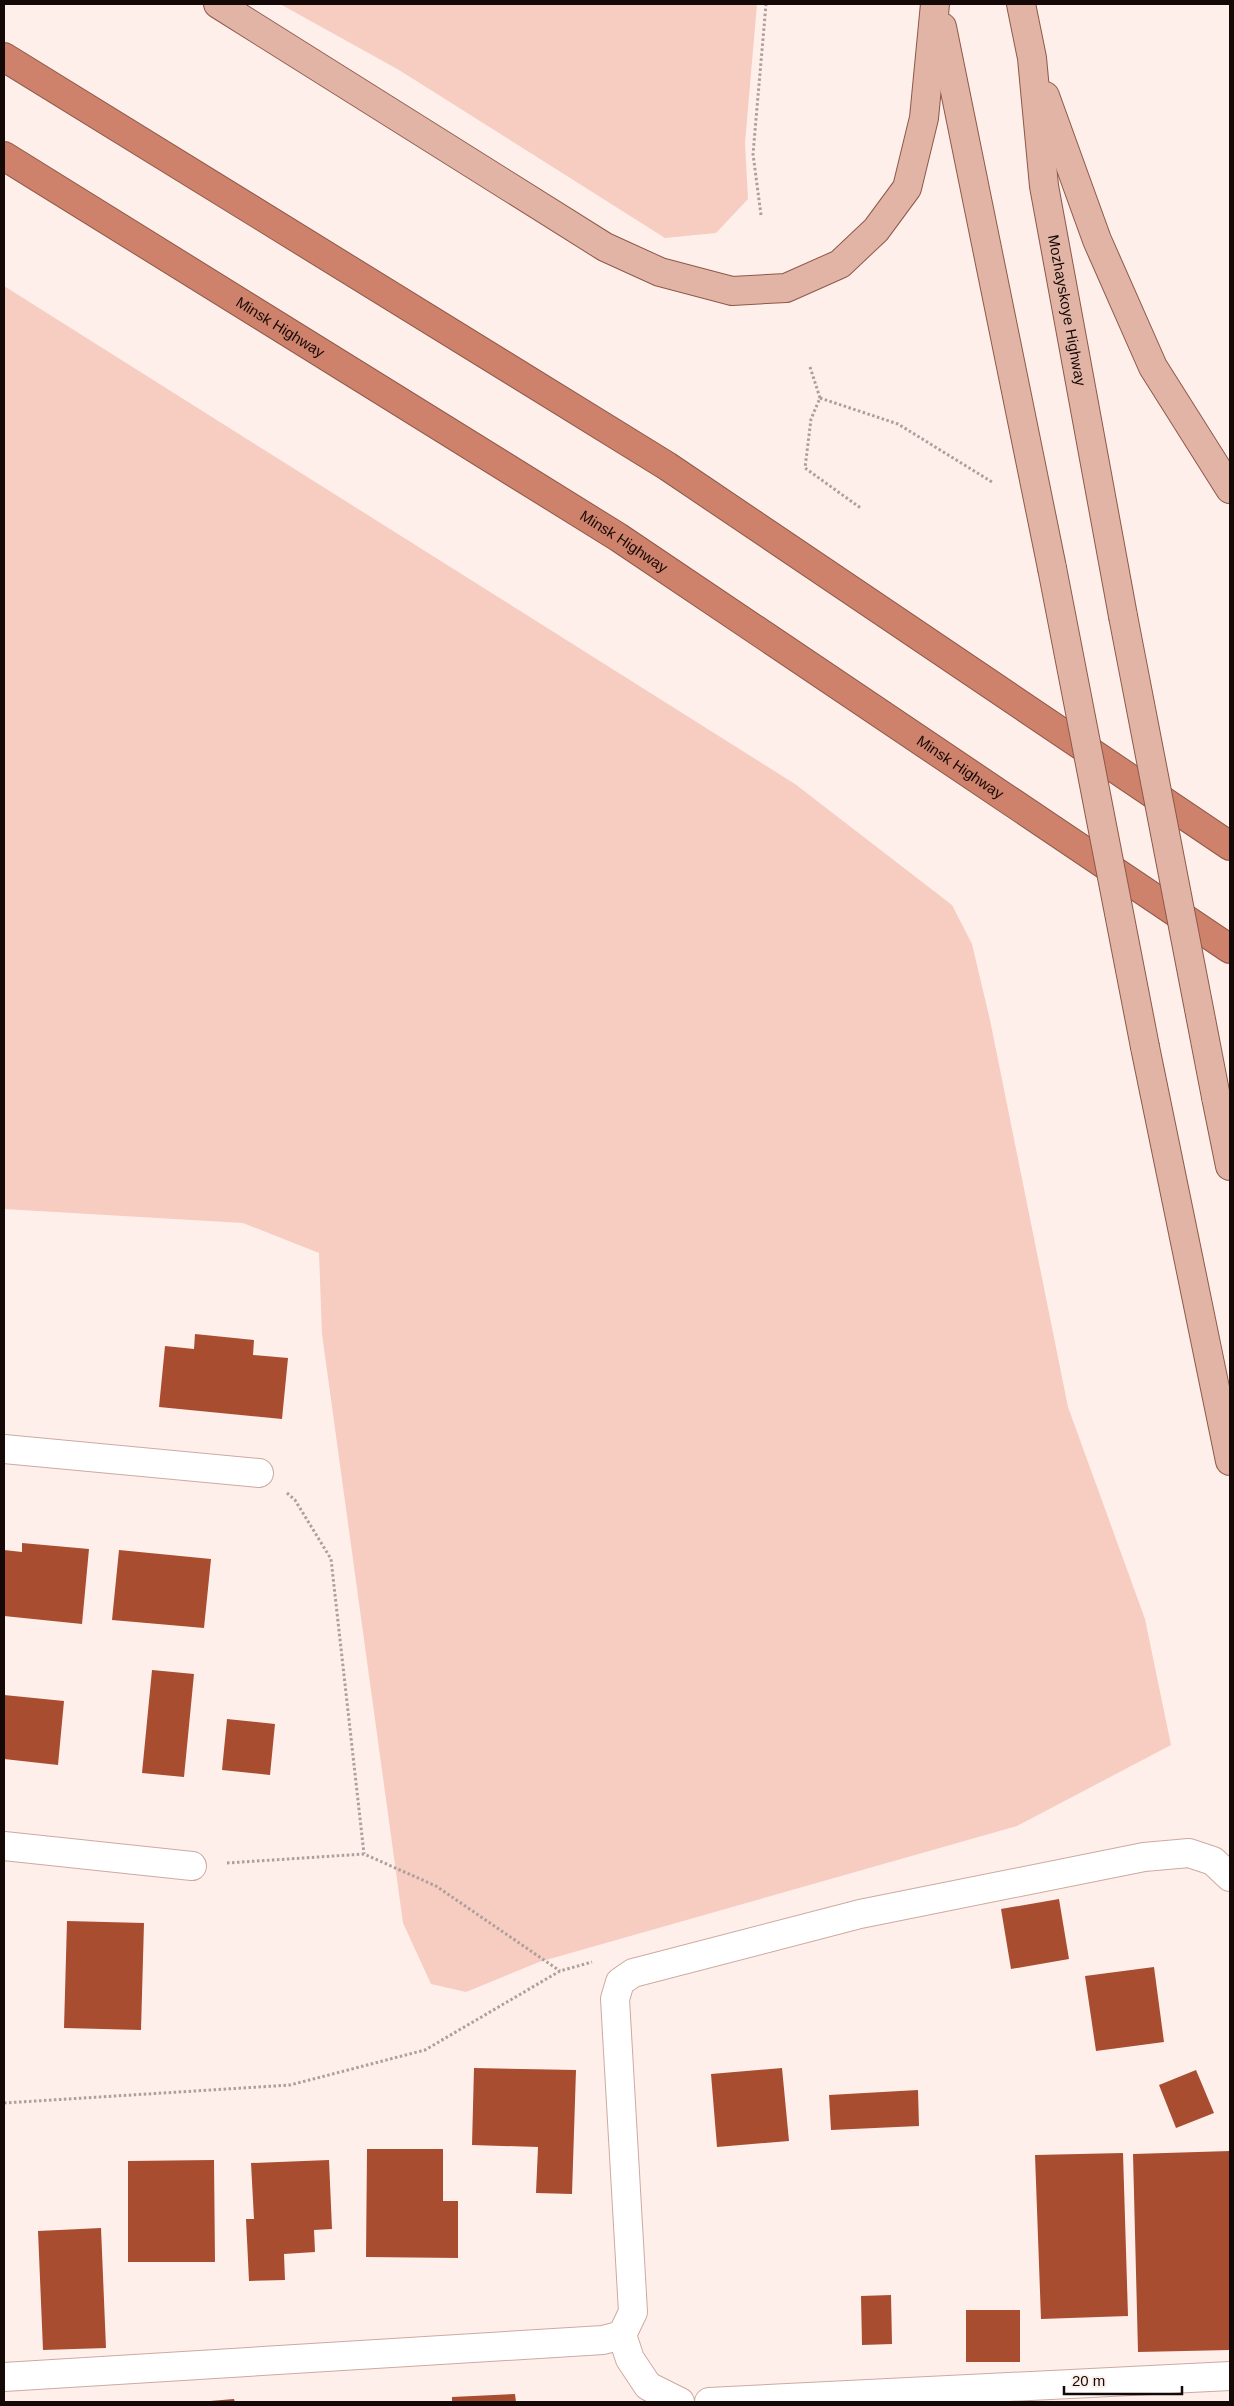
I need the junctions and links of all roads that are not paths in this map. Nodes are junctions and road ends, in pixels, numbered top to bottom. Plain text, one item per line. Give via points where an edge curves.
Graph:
1 (218, 4) edge
2 (936, 4) edge
3 (1021, 4) edge
4 (4, 57) edge
5 (1032, 58) junction
6 (4, 156) edge
7 (1230, 489) edge
8 (1230, 846) edge
9 (1230, 949) edge
10 (1230, 1166) edge
11 (4, 1449) edge
12 (1230, 1461) edge
13 (259, 1472) road end
14 (4, 1846) edge
15 (192, 1866) road end
16 (1230, 1877) edge
17 (622, 2335) junction
18 (1230, 2376) edge
19 (4, 2377) edge
20 (680, 2402) edge
21 (709, 2402) edge

1 - 2 main road via 605,247 660,272 732,291 786,288 840,264 876,230 907,188 924,118
2 - 12 main road, bridge
3 - 5 main road, Mozhayskoye Highway
4 - 8 highway via 667,466
5 - 7 main road via 1096,240 1153,366
5 - 10 main road, Mozhayskoye Highway, bridge via 1044,186 1123,616
6 - 9 highway, Minsk Highway via 618,536
11 - 13 street
14 - 15 street
16 - 17 street via 1213,1861 1189,1853 1144,1857 860,1914 633,1973 620,1982 614,1999 633,2312
17 - 19 street via 602,2340
17 - 20 street via 630,2359 648,2386
18 - 21 street

